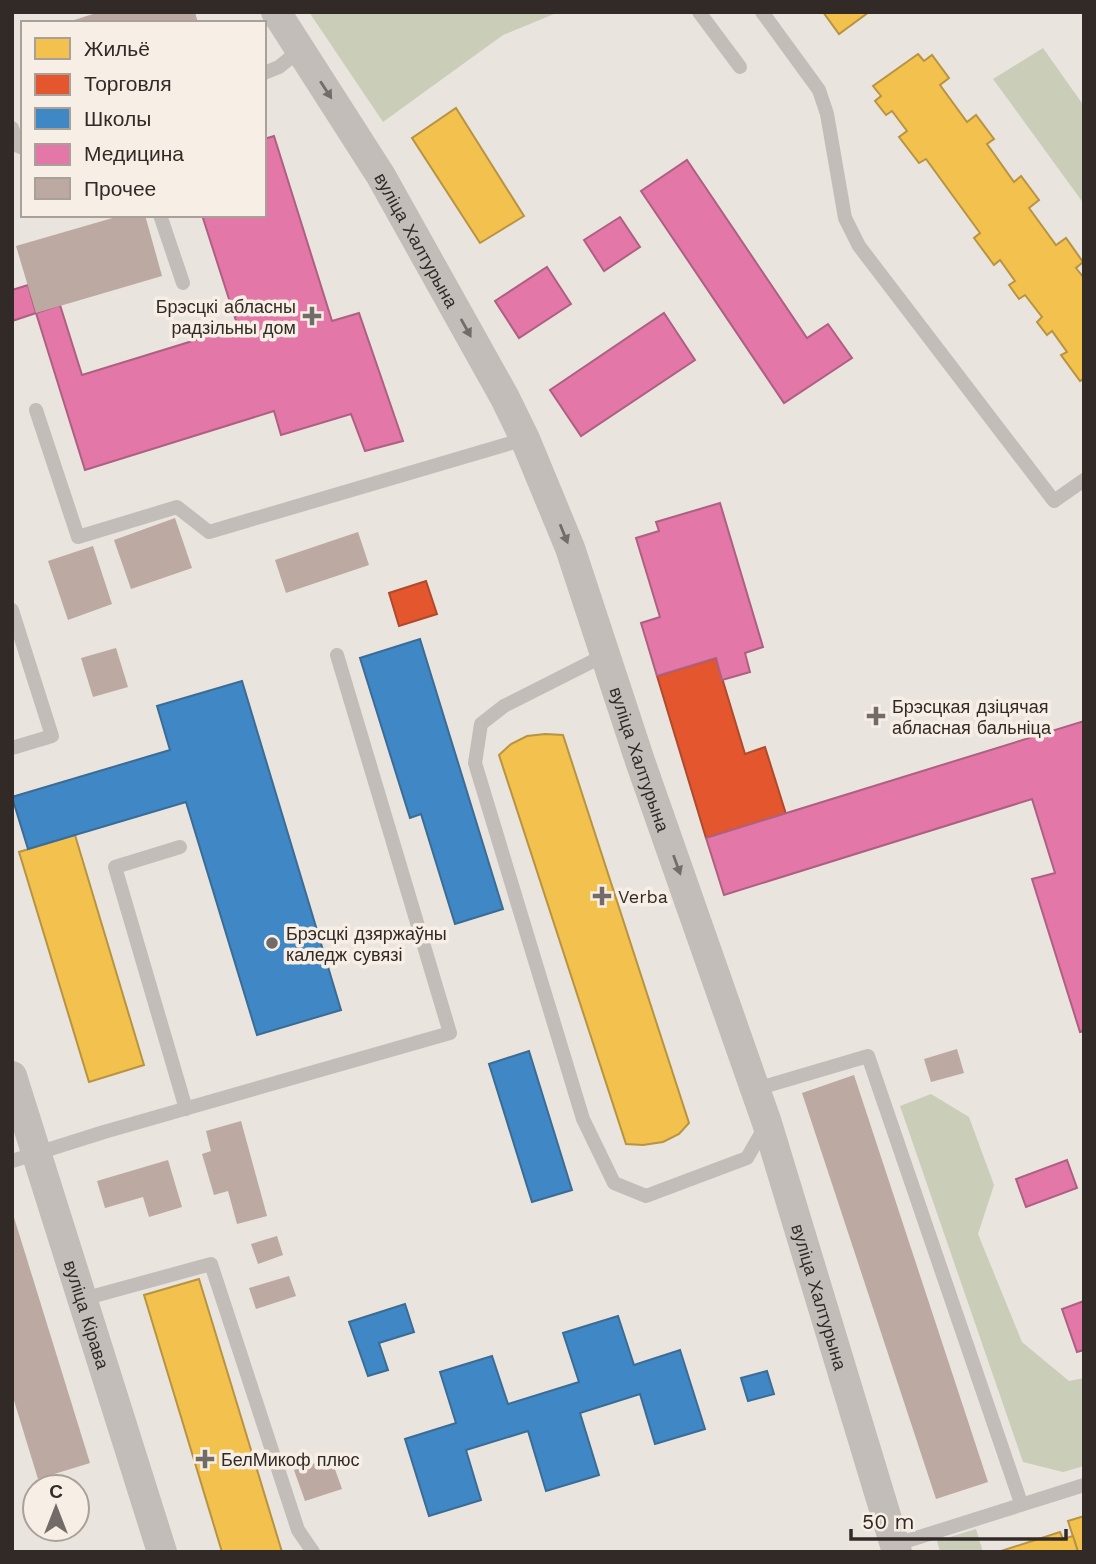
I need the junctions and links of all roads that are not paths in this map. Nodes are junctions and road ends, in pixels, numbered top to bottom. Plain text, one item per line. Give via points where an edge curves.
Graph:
1 (276, 12) edge
2 (699, 12) edge
3 (762, 12) edge
4 (300, 50) junction
5 (740, 68) dead end
6 (266, 72) edge
7 (12, 128) edge
8 (21, 147) edge
9 (161, 217) edge
10 (183, 283) dead end
11 (36, 410) dead end
12 (525, 439) junction
13 (1084, 480) edge
14 (12, 610) edge
15 (337, 655) dead end
16 (605, 655) junction
17 (12, 748) edge
18 (180, 847) dead end
19 (12, 1076) edge
20 (755, 1089) junction
21 (186, 1109) junction
22 (767, 1124) junction
23 (24, 1157) edge
24 (83, 1298) junction
25 (1084, 1485) edge
26 (1021, 1503) junction
27 (895, 1548) edge
28 (162, 1552) edge
29 (313, 1552) edge

1 - 4 street, вуліца Халтурына
2 - 5 lane
3 - 13 lane via 819,90 845,218 859,246 1054,501
4 - 6 lane
4 -> 12 street, вуліца Халтурына via 381,176
7 - 8 lane
9 - 10 lane
11 - 12 lane via 78,537 177,508 209,532
12 -> 16 street, вуліца Халтурына via 570,548
14 - 17 lane via 52,736
15 - 21 lane via 450,1033
16 -> 20 street, вуліца Халтурына
16 - 22 lane via 504,706 481,724 475,763 583,1119 614,1183 646,1196 747,1158
18 - 21 lane via 115,867
19 - 23 street, вуліца Кірава
20 - 22 street, вуліца Халтурына
20 - 26 lane via 868,1056
21 - 23 lane
22 - 27 street, вуліца Халтурына
23 - 24 street, вуліца Кірава
24 - 28 street, вуліца Кірава
24 - 29 lane via 211,1264 298,1530
25 - 26 lane
26 - 27 lane

